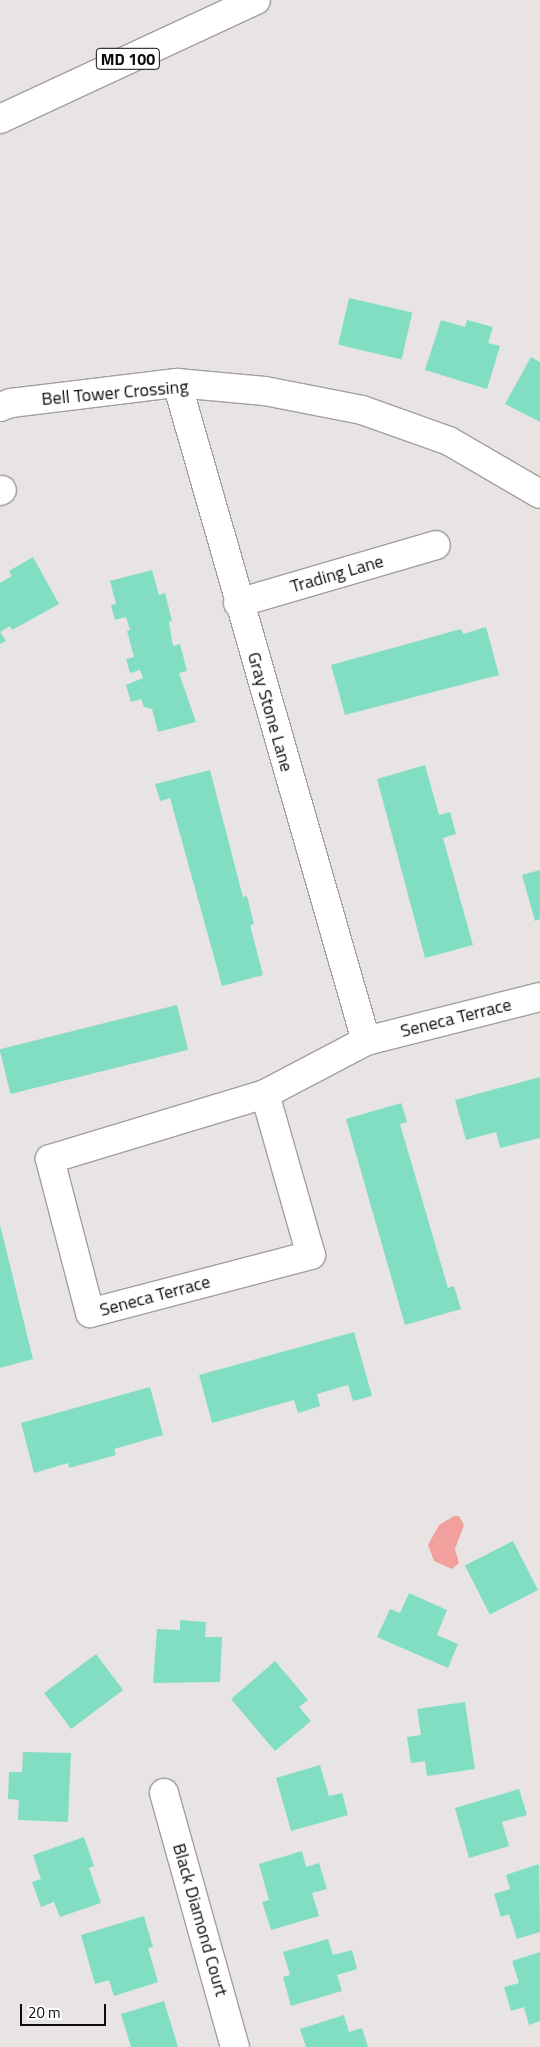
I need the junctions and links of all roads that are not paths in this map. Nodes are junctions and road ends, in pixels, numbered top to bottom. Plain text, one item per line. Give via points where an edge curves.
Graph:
1 (256, 0) edge
2 (0, 118) edge
3 (177, 383) junction
4 (0, 407) edge
5 (540, 494) edge
6 (436, 545) dead end
7 (238, 603) junction
8 (540, 997) edge
9 (366, 1041) junction
10 (265, 1094) junction
11 (164, 1793) dead end
12 (235, 2047) edge

1 - 2 main road, MD 100
3 - 4 main road, Bell Tower Crossing
3 - 5 main road, Bell Tower Crossing via 265,391 362,410 449,441
3 - 7 main road, Gray Stone Lane
6 - 7 main road, Trading Lane
7 - 9 main road, Gray Stone Lane
8 - 9 main road, Seneca Terrace
9 - 10 main road, Seneca Terrace
10 - 10 main road, Seneca Terrace via 50,1159 90,1313 311,1255
11 - 12 main road, Black Diamond Court

